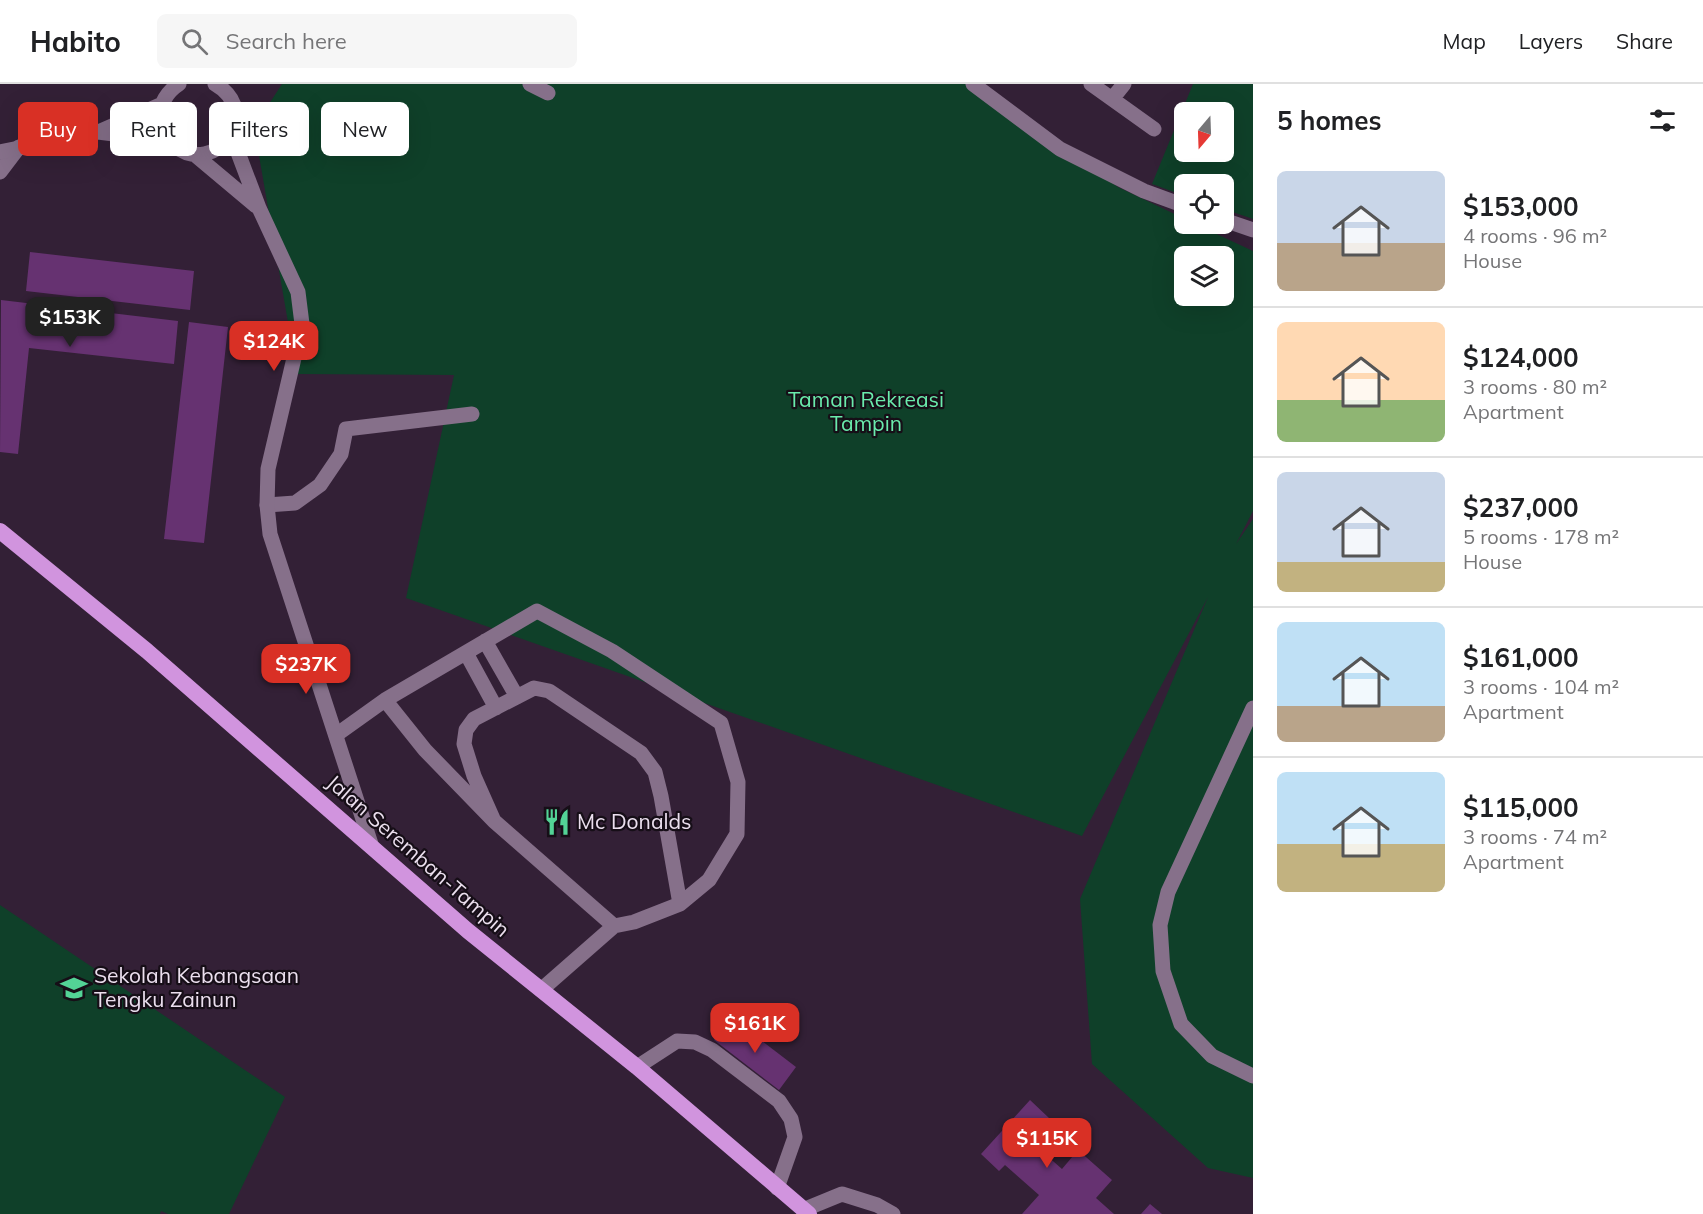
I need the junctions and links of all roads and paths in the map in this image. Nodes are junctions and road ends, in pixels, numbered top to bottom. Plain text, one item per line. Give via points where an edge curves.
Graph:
1 (180, 84) edge
2 (215, 84) edge
3 (238, 84) edge
4 (530, 84) edge
5 (973, 84) edge
6 (1091, 84) edge
7 (1124, 84) edge
8 (548, 93) dead end
9 (1112, 99) junction
10 (163, 102) edge
11 (233, 102) edge
12 (234, 102) edge
13 (110, 127) edge
14 (1154, 129) dead end
15 (98, 132) joint
16 (110, 134) edge
17 (18, 147) edge
18 (18, 148) edge
19 (0, 152) edge
20 (196, 156) edge
21 (239, 156) edge
22 (0, 172) edge
23 (1174, 202) edge
24 (259, 208) junction
25 (1234, 223) edge
26 (1253, 230) edge
27 (472, 414) dead end
28 (267, 505) junction
29 (0, 531) edge
30 (485, 641) junction
31 (466, 653) junction
32 (517, 697) junction
33 (385, 700) junction
34 (496, 708) junction
35 (1253, 708) edge
36 (336, 735) junction
37 (494, 821) junction
38 (372, 847) junction
39 (680, 904) junction
40 (614, 926) junction
41 (541, 990) junction
42 (637, 1067) junction
43 (1253, 1076) edge
44 (777, 1188) junction
45 (806, 1212) edge
46 (893, 1214) edge

1 - 10 street
2 - 11 street
3 - 12 street
4 - 8 street
5 - 23 street via 1060,149
6 - 9 street
7 - 9 street
9 - 14 street
13 - 15 street
15 - 16 street
17 - 19 street
18 - 22 street
20 - 24 street
21 - 24 street
24 - 28 street via 298,292 302,324 268,469
25 - 26 street
27 - 28 street via 346,429 341,454 320,485 296,502
28 - 36 street via 270,534
29 - 38 highway, Jalan Seremban-Tampin via 147,651
30 - 31 street
30 - 32 street
30 - 39 street via 537,611 612,651 721,723 738,782 738,834 709,880
31 - 33 street
31 - 34 street
32 - 34 street
32 - 39 street via 534,688 549,691 641,753 656,772
33 - 36 street
33 - 37 street via 425,750
34 - 37 street via 474,719 466,730 464,744
35 - 43 street via 1168,892 1160,925 1163,971 1181,1024 1212,1056
36 - 38 street
37 - 40 street
38 - 41 highway, Jalan Seremban-Tampin
39 - 40 street
40 - 41 street
41 - 42 highway, Jalan Seremban-Tampin
42 - 44 highway, Jalan Seremban-Tampin
42 - 44 street via 677,1041 695,1042 712,1050 779,1101 791,1119 795,1137
44 - 45 highway, Jalan Seremban-Tampin
45 - 46 street via 842,1194

